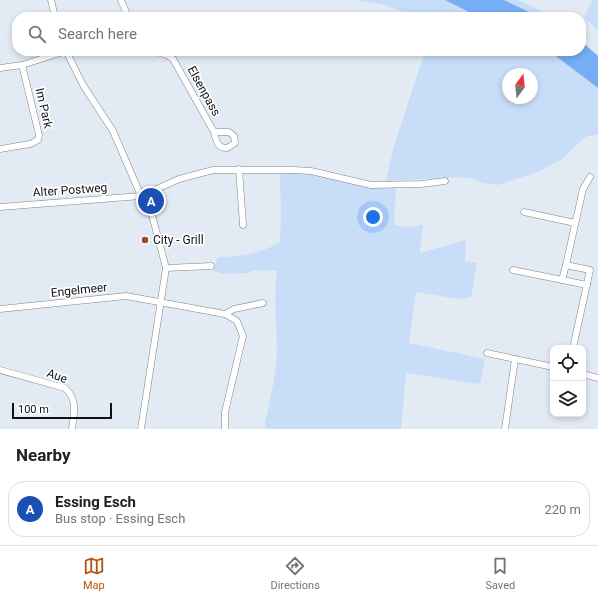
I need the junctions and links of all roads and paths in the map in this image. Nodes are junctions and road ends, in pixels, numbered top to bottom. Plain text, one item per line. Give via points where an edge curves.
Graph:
1 (51, 0) edge
2 (121, 0) edge
3 (54, 12) edge
4 (126, 12) edge
5 (50, 56) edge
6 (68, 56) edge
7 (168, 56) edge
8 (22, 65) junction
9 (0, 68) edge
10 (214, 132) dead end
11 (0, 149) edge
12 (239, 169) junction
13 (590, 177) dead end
14 (445, 181) dead end
15 (141, 196) junction
16 (0, 207) edge
17 (524, 212) dead end
18 (575, 223) junction
19 (243, 225) dead end
20 (566, 265) junction
21 (211, 266) dead end
22 (166, 268) junction
23 (513, 270) dead end
24 (562, 280) junction
25 (587, 284) junction
26 (160, 302) junction
27 (263, 303) dead end
28 (0, 309) edge
29 (226, 314) junction
30 (574, 345) edge
31 (487, 353) dead end
32 (515, 359) junction
33 (550, 367) edge
34 (0, 370) edge
35 (586, 375) edge
36 (598, 378) edge
37 (72, 429) edge
38 (141, 429) edge
39 (225, 429) edge
40 (505, 429) edge

1 - 3 street
2 - 4 street
5 - 8 street
6 - 15 street via 83,85 113,131
7 - 10 street, Elsenpass via 173,59
8 - 9 street
8 - 11 street, Im Park via 40,135 38,140 30,144
12 - 14 street, Alter Postweg via 312,172 371,185
12 - 15 street, Alter Postweg via 201,172
12 - 19 street
13 - 18 street via 583,189
15 - 16 street, Alter Postweg
15 - 22 street via 152,215
17 - 18 street
18 - 20 street
20 - 24 street
20 - 25 street via 590,270
21 - 22 street
22 - 26 street
23 - 24 street
24 - 25 street
25 - 30 street
26 - 28 street, Engelmeer via 126,296
26 - 29 street, Engelmeer
26 - 38 street
27 - 29 street via 234,309
29 - 39 street via 237,321 243,336 225,412
31 - 32 street
32 - 33 street
32 - 40 street
34 - 37 street, Aue via 65,388 75,403
35 - 36 street

